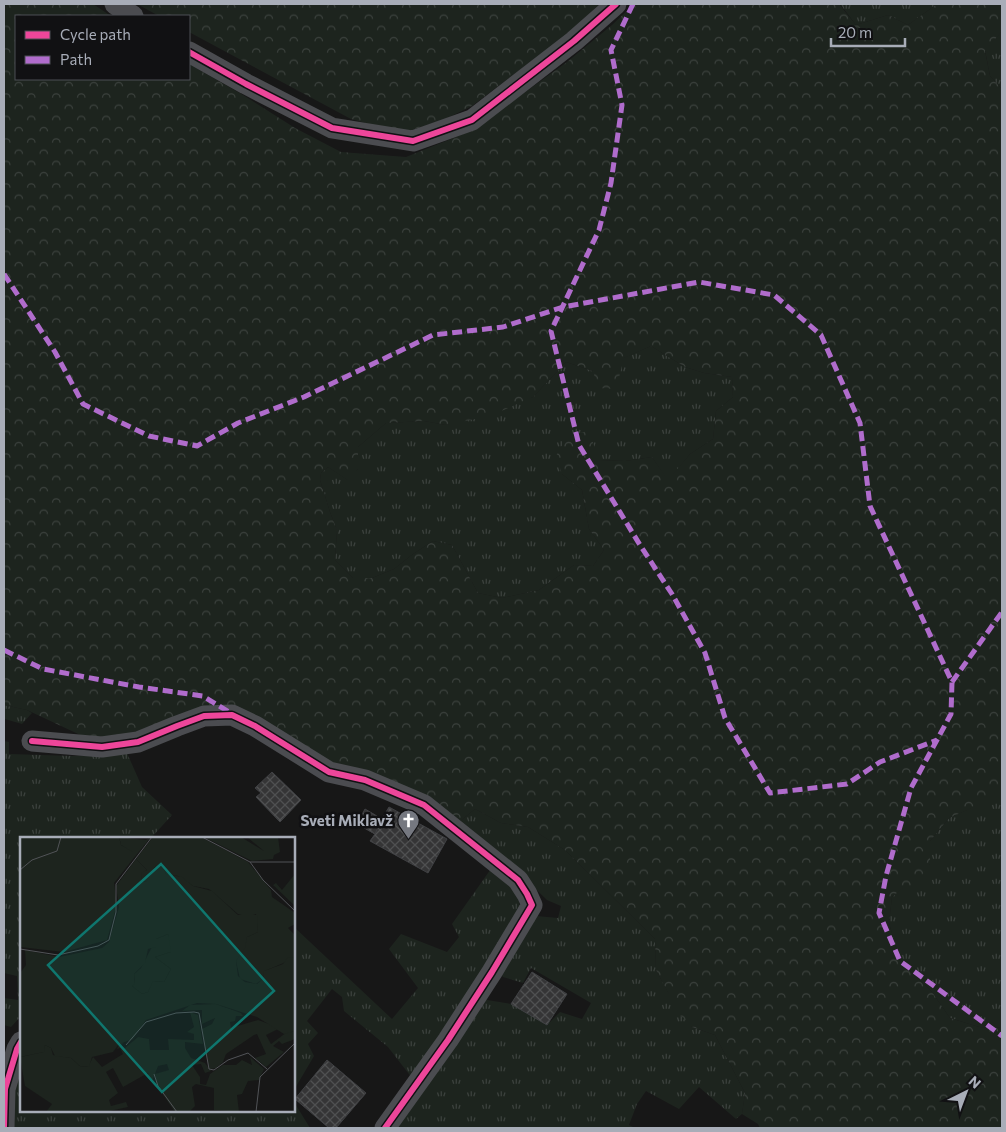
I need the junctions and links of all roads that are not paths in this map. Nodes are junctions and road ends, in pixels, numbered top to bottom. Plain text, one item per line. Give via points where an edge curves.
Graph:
1 (115, 4) edge
2 (616, 4) edge
3 (132, 15) edge
4 (190, 53) edge
5 (32, 741) dead end
6 (20, 1044) edge
7 (4, 1128) edge
8 (385, 1128) edge

1 - 3 street
2 - 4 street via 472,120 413,140 332,128
5 - 8 street via 102,748 138,742 204,716 232,715 329,772 365,780 424,805 518,880 532,905 448,1040
6 - 7 street via 5,1089

